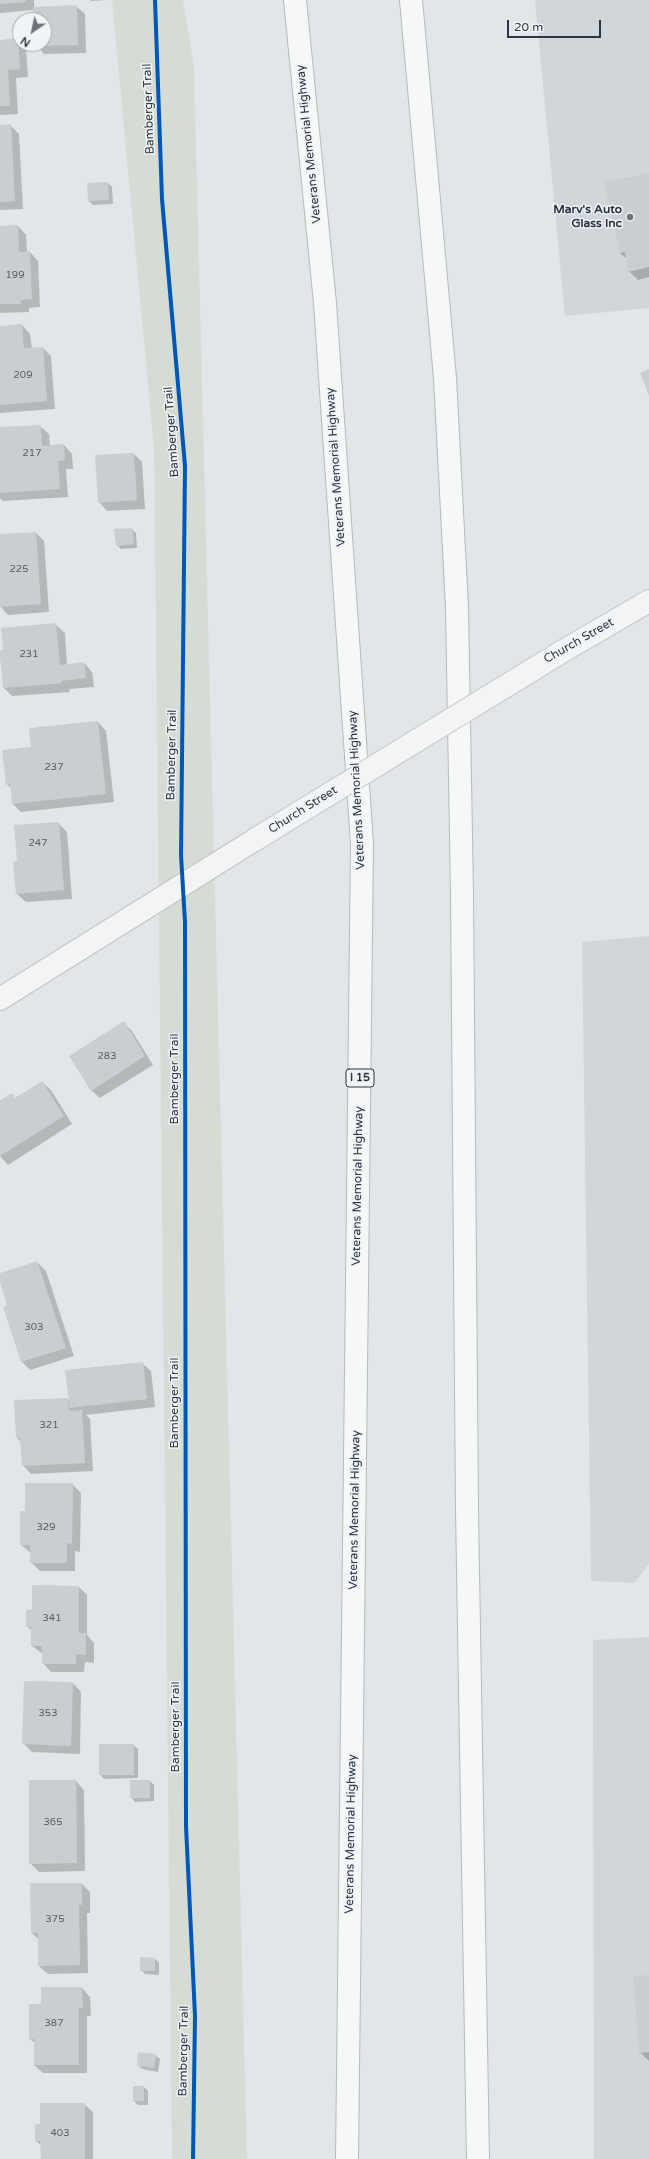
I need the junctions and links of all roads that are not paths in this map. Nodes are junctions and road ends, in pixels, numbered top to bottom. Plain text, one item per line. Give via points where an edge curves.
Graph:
1 (295, 0) edge
2 (411, 0) edge
3 (649, 601) edge
4 (0, 998) edge
5 (347, 2159) edge
6 (478, 2159) edge

1 - 5 highway, Veterans Memorial Highway / I 15 via 325,303 362,844
2 - 6 highway via 445,378 457,606 467,1511
3 - 4 street, Church Street, bridge via 563,651

